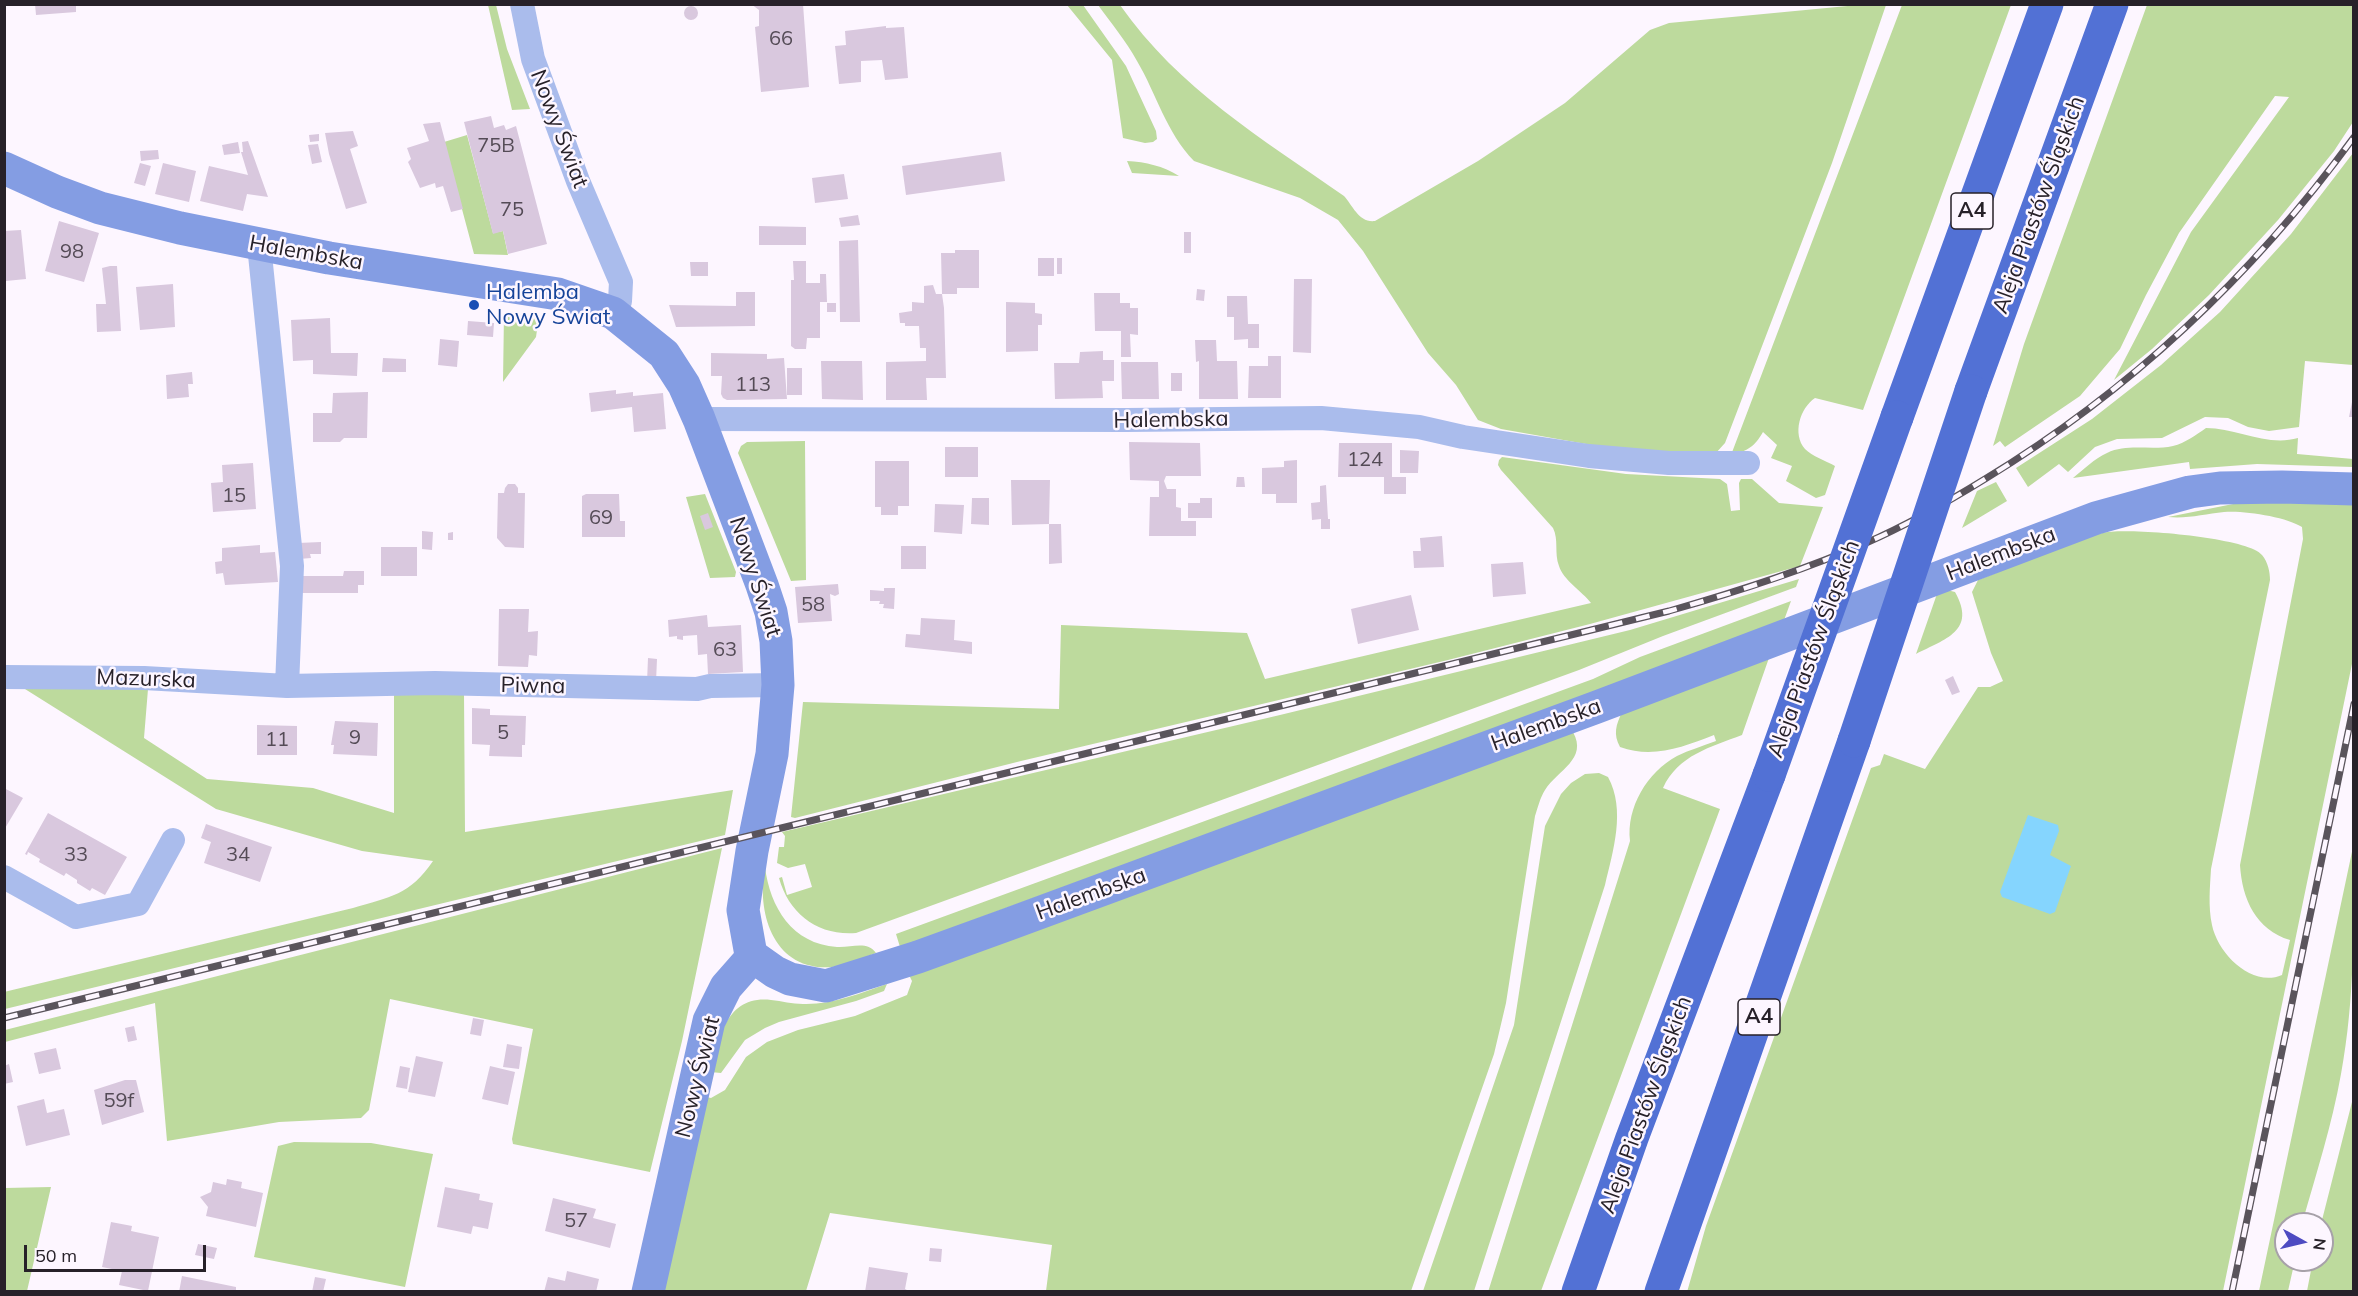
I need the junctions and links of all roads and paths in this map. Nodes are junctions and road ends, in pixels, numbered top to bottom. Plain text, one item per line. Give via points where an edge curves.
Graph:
1 (522, 4) edge
2 (2047, 4) edge
3 (2112, 4) edge
4 (4, 168) edge
5 (259, 245) junction
6 (614, 313) junction
7 (699, 419) junction
8 (1748, 463) dead end
9 (2354, 489) edge
10 (4, 677) edge
11 (778, 685) junction
12 (287, 686) junction
13 (173, 840) dead end
14 (4, 877) edge
15 (751, 955) junction
16 (648, 1292) edge
17 (1578, 1292) edge
18 (1661, 1292) edge

1 - 6 street, Nowy Świat via 533,59 574,172 621,282 620,301
2 - 17 highway, Aleja Piastów Śląskich / A4, bridge
3 - 18 highway, Aleja Piastów Śląskich / A4, bridge via 1971,391 1854,741
4 - 5 street, Halembska via 100,208
5 - 6 street, Halembska via 558,294
5 - 12 street via 292,566
6 - 7 street, Nowy Świat via 664,354
7 - 8 street, Halembska via 1321,418 1419,427 1589,456 1669,463
7 - 11 street, Nowy Świat via 771,612
9 - 15 street, Halembska via 2220,488 2190,492 2096,518 1031,916 826,986 790,979
10 - 12 street, Mazurska via 144,678
11 - 12 street, Piwna via 697,689 435,683
11 - 15 street, Nowy Świat via 772,753 743,910
13 - 14 street via 138,904 76,917
15 - 16 street, Nowy Świat via 726,987 709,1021

